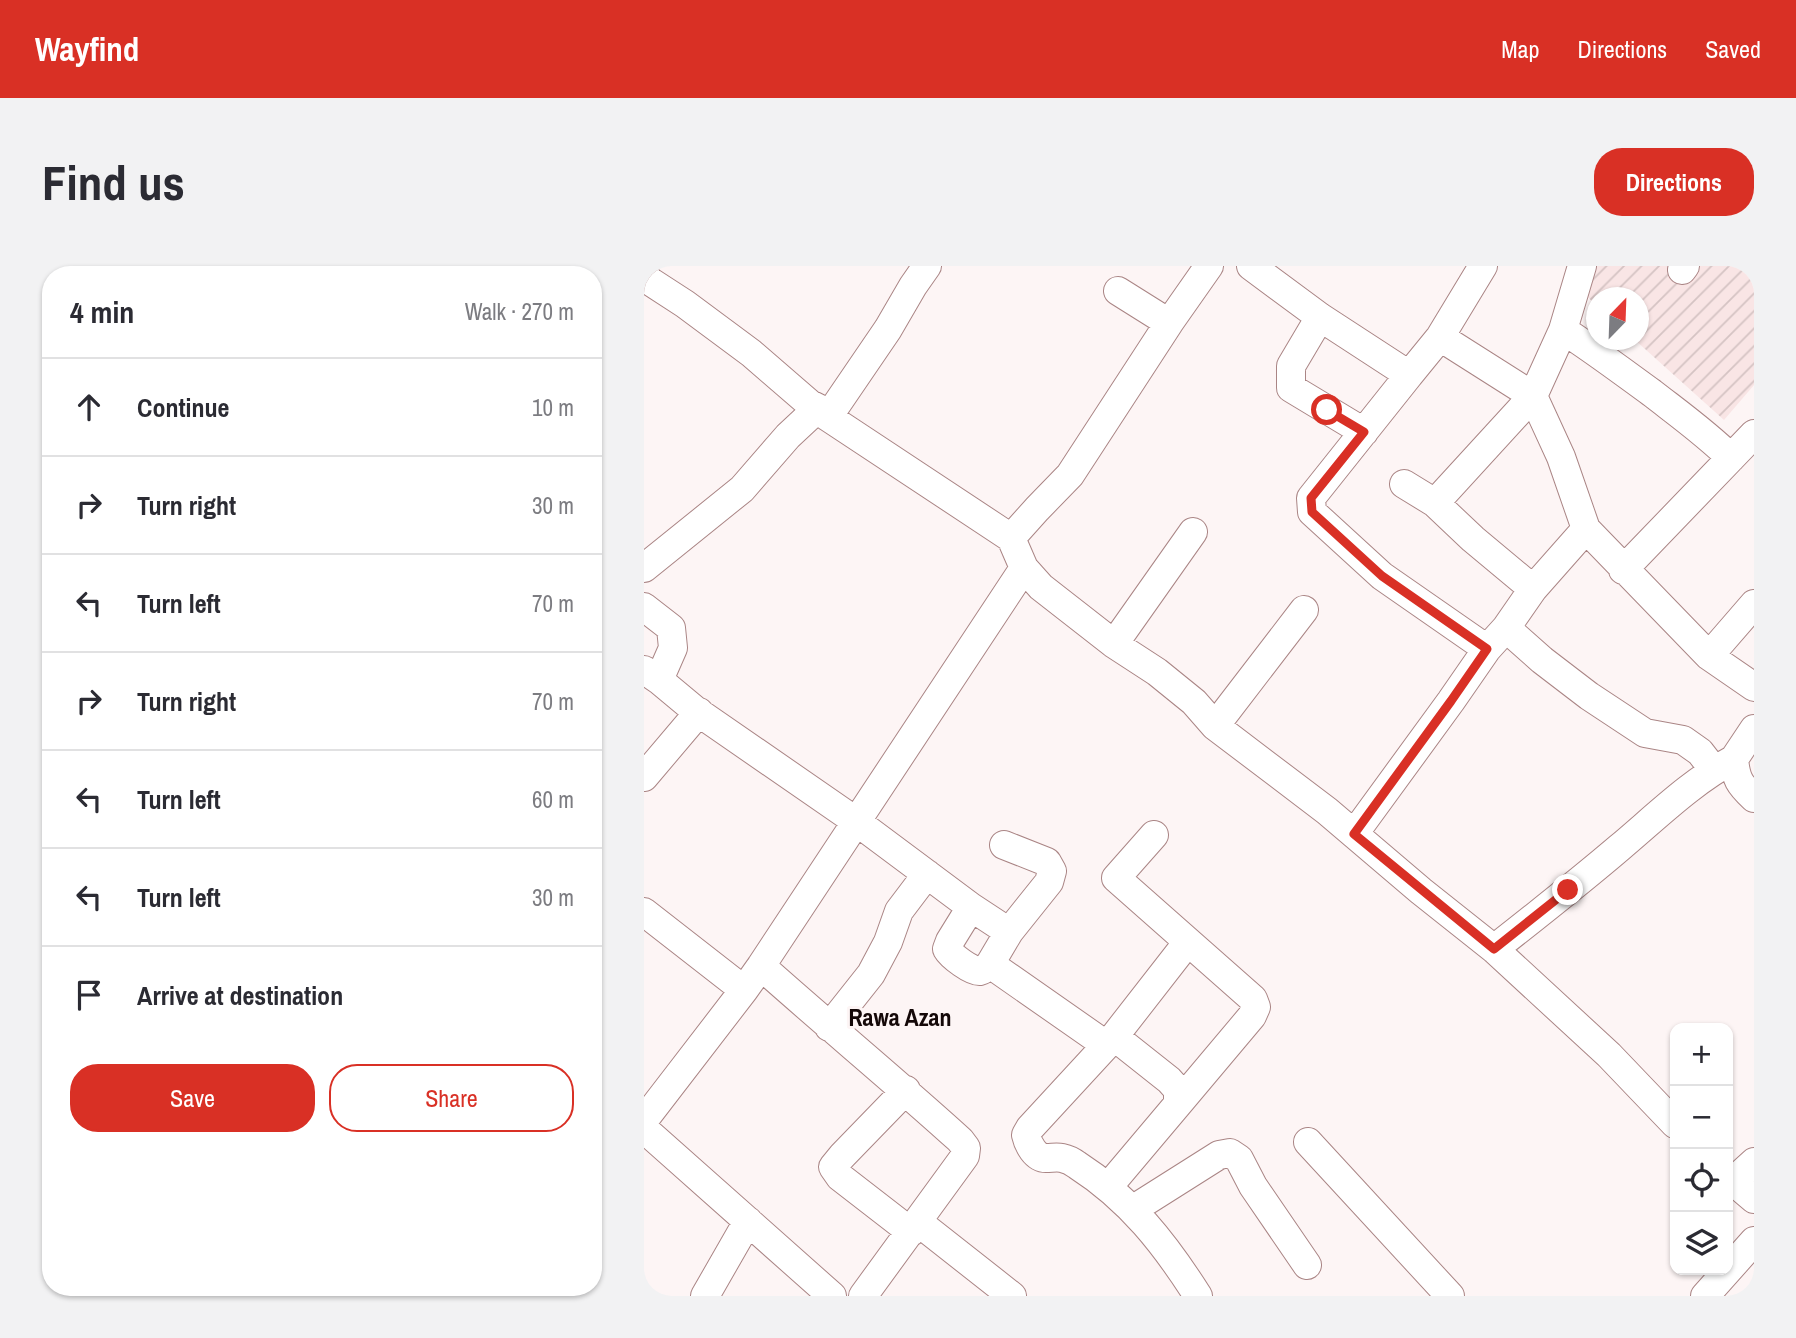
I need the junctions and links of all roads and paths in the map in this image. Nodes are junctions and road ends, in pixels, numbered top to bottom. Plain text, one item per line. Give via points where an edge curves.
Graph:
1 (927, 266) edge
2 (1209, 266) edge
3 (1251, 266) edge
4 (1483, 266) edge
5 (1582, 266) edge
6 (645, 277) edge
7 (1118, 291) dead end
8 (1320, 317) junction
9 (1169, 323) junction
10 (1563, 330) junction
11 (1440, 337) junction
12 (1409, 375) junction
13 (1533, 396) junction
14 (823, 413) junction
15 (1364, 432) junction
16 (1754, 434) edge
17 (1731, 458) junction
18 (1404, 484) dead end
19 (1434, 503) junction
20 (1586, 529) junction
21 (1193, 532) dead end
22 (1011, 538) junction
23 (644, 568) edge
24 (1024, 568) junction
25 (1623, 570) junction
26 (1533, 589) junction
27 (1754, 604) edge
28 (644, 607) edge
29 (1304, 610) dead end
30 (671, 628) junction
31 (1506, 628) junction
32 (1114, 644) junction
33 (695, 647) dead end
34 (1487, 649) junction
35 (1709, 656) junction
36 (651, 675) edge
37 (1754, 687) edge
38 (699, 712) junction
39 (1215, 726) junction
40 (1754, 729) edge
41 (1724, 764) junction
42 (644, 777) edge
43 (1754, 798) edge
44 (857, 822) junction
45 (1354, 834) junction
46 (1154, 835) dead end
47 (1004, 845) dead end
48 (927, 874) junction
49 (971, 907) junction
50 (644, 912) edge
51 (1009, 932) junction
52 (1187, 943) junction
53 (1494, 949) junction
54 (990, 964) junction
55 (761, 966) junction
56 (744, 990) junction
57 (829, 1027) junction
58 (1110, 1042) junction
59 (905, 1090) junction
60 (1178, 1104) junction
61 (644, 1119) edge
62 (1670, 1119) edge
63 (644, 1129) edge
64 (1308, 1142) dead end
65 (1754, 1162) edge
66 (1733, 1177) edge
67 (1733, 1182) edge
68 (1108, 1187) junction
69 (1754, 1199) edge
70 (1132, 1210) junction
71 (748, 1221) junction
72 (914, 1227) junction
73 (1754, 1241) edge
74 (1307, 1265) dead end
75 (717, 1291) edge
76 (832, 1296) edge
77 (863, 1296) edge
78 (1012, 1296) edge
79 (1198, 1296) edge
80 (1450, 1296) edge
81 (1705, 1296) edge

1 - 14 street via 888,329
2 - 9 street
3 - 8 street
4 - 11 street
5 - 10 street
6 - 14 street via 751,353
7 - 9 street
8 - 12 street
8 - 15 street via 1291,366 1291,388
9 - 22 street via 1070,475
10 - 13 street
10 - 17 street via 1668,405
11 - 12 street
11 - 13 street
12 - 15 street
13 - 19 street
13 - 20 street
14 - 22 street
14 - 23 street via 788,436 742,489
15 - 34 street via 1311,498 1312,512 1382,576
16 - 17 street
17 - 25 street
18 - 19 street
19 - 26 street
20 - 25 street
20 - 26 street
21 - 32 street
22 - 24 street
24 - 32 street via 1041,587
24 - 44 street
25 - 35 street
26 - 31 street
27 - 35 street
28 - 30 street
29 - 39 street
30 - 33 street
30 - 36 street via 673,648
31 - 34 street
31 - 41 street via 1589,696 1645,733 1683,740
32 - 39 street via 1194,702
34 - 45 street
35 - 37 street
36 - 38 street
38 - 42 street
38 - 44 street
39 - 45 street
40 - 41 street
41 - 43 street
41 - 53 street
44 - 48 street
44 - 55 street
45 - 53 street
46 - 52 street via 1116,878
47 - 51 street via 1047,862 1052,871 1049,882
48 - 49 street
48 - 57 street via 899,911 871,974
49 - 51 street
49 - 54 street via 947,949 976,971
50 - 56 street
51 - 54 street
52 - 58 street
52 - 60 street via 1253,999 1256,1007
53 - 62 street via 1609,1055
54 - 58 street
55 - 56 street
55 - 57 street
56 - 61 street
57 - 59 street
58 - 60 street via 1116,1038 1178,1090
58 - 68 street via 1026,1135 1041,1157 1064,1158
59 - 72 street via 966,1148 965,1156
59 - 72 street via 833,1167 840,1177
60 - 68 street
63 - 71 street
64 - 80 street
65 - 66 street
67 - 69 street
68 - 70 street
70 - 74 street via 1219,1155 1230,1153 1239,1159
70 - 79 street via 1164,1244
71 - 75 street
71 - 76 street
72 - 77 street
72 - 78 street
73 - 81 street

